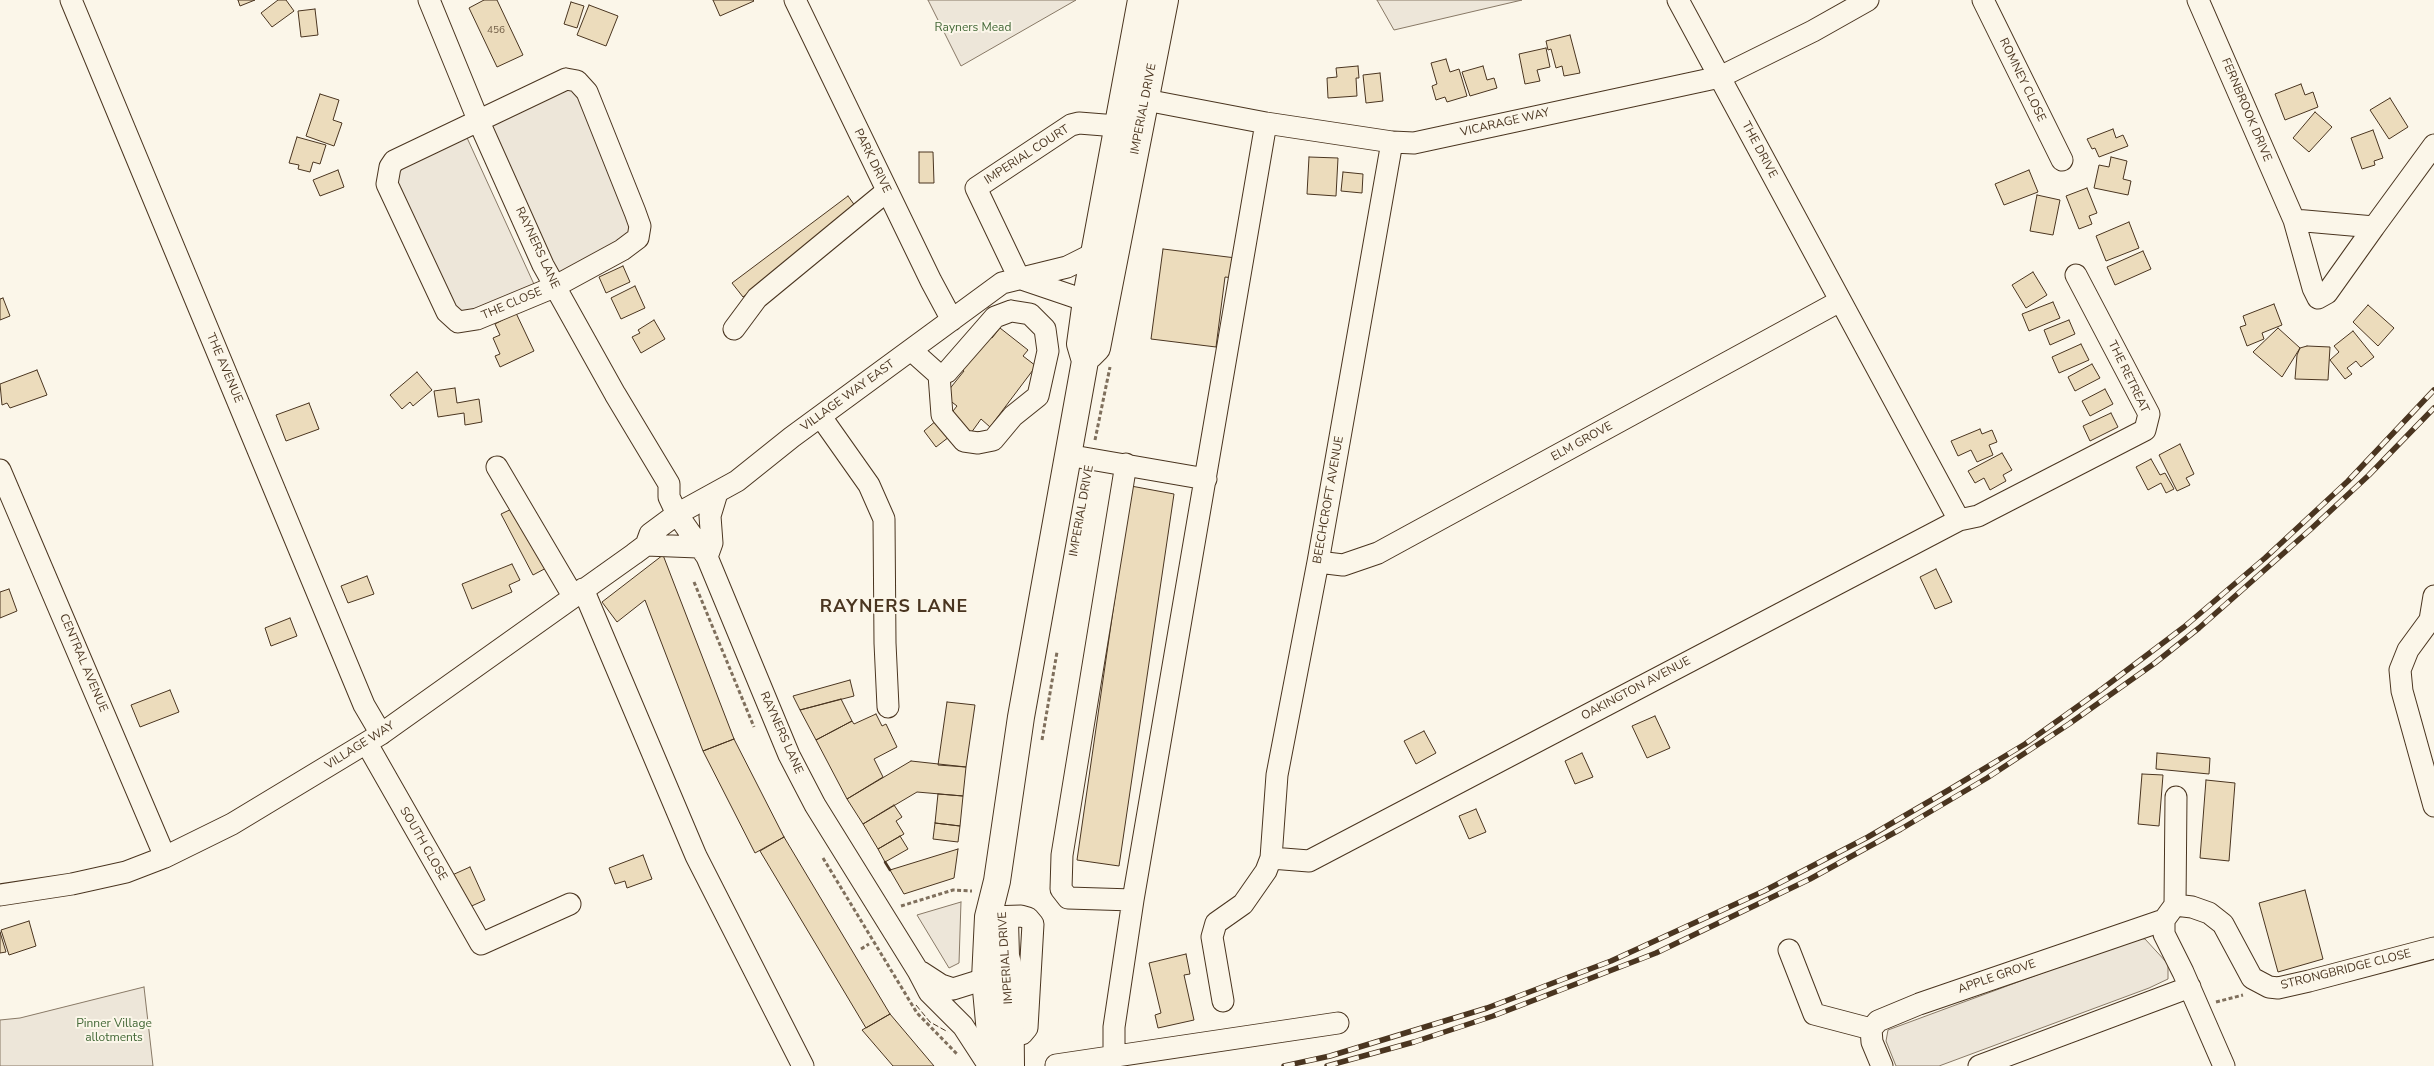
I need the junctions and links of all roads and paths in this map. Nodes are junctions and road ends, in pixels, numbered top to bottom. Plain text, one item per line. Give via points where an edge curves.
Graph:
1 (71, 0) edge
2 (429, 0) edge
3 (795, 0) edge
4 (1141, 0) edge
5 (1165, 0) edge
6 (1678, 0) edge
7 (1868, 0) edge
8 (1983, 0) edge
9 (2198, 0) edge
10 (1720, 78) junction
11 (1135, 98) junction
12 (479, 122) junction
13 (1266, 123) junction
14 (1116, 126) junction
15 (1392, 142) junction
16 (2434, 145) edge
17 (2062, 160) dead end
18 (887, 192) junction
19 (2294, 220) junction
20 (2374, 227) junction
21 (1093, 254) junction
22 (2076, 274) dead end
23 (1019, 278) junction
24 (554, 287) junction
25 (1840, 301) junction
26 (1094, 310) junction
27 (952, 320) junction
28 (734, 328) dead end
29 (911, 350) junction
30 (1111, 364) dead end
31 (939, 375) junction
32 (821, 417) junction
33 (1079, 457) junction
34 (1126, 464) junction
35 (497, 467) dead end
36 (0, 470) edge
37 (2067, 471) joint
38 (1206, 479) junction
39 (669, 484) junction
40 (710, 495) junction
41 (677, 514) junction
42 (1959, 520) junction
43 (646, 544) junction
44 (702, 552) junction
45 (1318, 562) junction
46 (578, 592) junction
47 (2434, 596) edge
48 (2432, 620) edge
49 (1058, 647) dead end
50 (888, 707) dead end
51 (374, 739) junction
52 (1041, 743) dead end
53 (2176, 797) dead end
54 (2434, 806) edge
55 (166, 857) junction
56 (1271, 858) junction
57 (987, 886) junction
58 (0, 895) edge
59 (1133, 900) junction
60 (570, 904) dead end
61 (901, 906) dead end
62 (2170, 912) junction
63 (997, 916) junction
64 (863, 927) dead end
65 (869, 944) dead end
66 (2434, 948) edge
67 (860, 949) dead end
68 (1790, 950) dead end
69 (1006, 956) junction
70 (918, 972) junction
71 (985, 980) junction
72 (2190, 987) junction
73 (1223, 1001) dead end
74 (1338, 1023) dead end
75 (1871, 1029) junction
76 (1010, 1036) junction
77 (942, 1040) dead end
78 (1114, 1056) junction
79 (1056, 1065) edge
80 (803, 1066) edge
81 (989, 1066) edge
82 (993, 1066) edge
83 (1011, 1066) edge
84 (1882, 1066) edge
85 (1979, 1066) edge
86 (2224, 1066) edge

1 - 51 street, THE AVENUE via 364,705
2 - 12 street, RAYNERS LANE
3 - 18 street, PARK DRIVE
4 - 11 main road, IMPERIAL DRIVE
5 - 11 main road, IMPERIAL DRIVE
6 - 10 street, THE DRIVE
7 - 10 street, VICARAGE WAY
8 - 17 street, ROMNEY CLOSE
9 - 19 street, FERNBROOK DRIVE
10 - 15 street, VICARAGE WAY via 1414,143
10 - 25 street, THE DRIVE
11 - 13 street, VICARAGE WAY
11 - 14 main road, IMPERIAL DRIVE
11 - 26 main road, IMPERIAL DRIVE
12 - 24 street, RAYNERS LANE
12 - 24 street, THE CLOSE via 566,79 576,81 587,92 640,226 638,238
12 - 24 street, THE CLOSE via 394,161 387,184 447,312 458,322 477,319
13 - 15 street, VICARAGE WAY
13 - 38 street
14 - 21 main road, IMPERIAL DRIVE
14 - 23 street, IMPERIAL COURT via 1071,125 976,188
15 - 45 street, BEECHCROFT AVENUE
16 - 20 street, FERNBROOK DRIVE
18 - 27 street, PARK DRIVE
18 - 28 street via 757,298
19 - 20 street
19 - 20 street, FERNBROOK DRIVE via 2318,298 2327,293
21 - 23 street, VILLAGE WAY EAST via 1067,267
21 - 26 main road, IMPERIAL DRIVE
22 - 37 street, THE RETREAT via 2149,414 2145,430
23 - 26 street
23 - 27 street, VILLAGE WAY EAST via 1002,283
24 - 39 street, RAYNERS LANE
25 - 42 street, THE DRIVE
25 - 45 street, ELM GROVE via 1378,553 1343,565
26 - 33 main road, IMPERIAL DRIVE via 1080,344 1085,361
27 - 29 street, VILLAGE WAY EAST
29 - 31 street
29 - 32 street, VILLAGE WAY EAST
30 - 33 path, IMPERIAL DRIVE
31 - 31 street via 947,372 995,317 1011,311 1030,314 1045,329 1048,351 1038,396 1013,416 993,440 964,441 942,415
32 - 40 street, VILLAGE WAY EAST via 737,481
32 - 50 street via 869,485 884,519
33 - 34 street
33 - 57 main road, IMPERIAL DRIVE
34 - 38 street
34 - 59 street via 1062,854 1061,889 1068,898
35 - 46 street
36 - 55 street, CENTRAL AVENUE
37 - 42 street, OAKINGTON AVENUE via 1978,516
38 - 59 street
39 - 40 street
39 - 41 street, RAYNERS LANE
40 - 41 street, VILLAGE WAY EAST
40 - 44 street via 712,543
41 - 43 street, VILLAGE WAY via 650,534
41 - 44 street, RAYNERS LANE
42 - 56 street, OAKINGTON AVENUE via 1309,861
43 - 44 street
43 - 46 street, VILLAGE WAY
44 - 70 street, RAYNERS LANE via 789,755 815,805
45 - 56 street, BEECHCROFT AVENUE via 1277,775
46 - 51 street, VILLAGE WAY
46 - 80 street via 696,856
47 - 48 street
48 - 54 street via 2408,650 2400,670 2402,690
49 - 52 path
51 - 55 street, VILLAGE WAY via 232,824
51 - 60 street, SOUTH CLOSE via 474,948
53 - 62 street
55 - 58 street, VILLAGE WAY via 126,872
56 - 73 street via 1256,888 1243,904 1216,923 1212,937
57 - 61 path via 953,890
57 - 63 main road, IMPERIAL DRIVE
59 - 78 street via 1114,1027
62 - 66 street, STRONGBRIDGE CLOSE via 2192,907 2209,913 2223,924 2252,978 2269,987
62 - 72 street via 2164,934
62 - 75 street, APPLE GROVE via 1919,1004 1878,1021
63 - 69 main road, IMPERIAL DRIVE
63 - 71 main road, IMPERIAL DRIVE
63 - 76 street via 1028,918 1033,924 1027,1028 1022,1034
64 - 77 path via 917,1013
65 - 67 path
68 - 75 street via 1814,1014
69 - 71 street, RAYNERS LANE via 999,970
69 - 76 main road, IMPERIAL DRIVE via 1010,972
70 - 71 street, RAYNERS LANE via 953,989
70 - 81 street, RAYNERS LANE via 929,992 963,1026
71 - 82 main road, IMPERIAL DRIVE
72 - 85 street
72 - 86 street
74 - 78 street
75 - 84 street via 1872,1042
76 - 83 main road, IMPERIAL DRIVE
78 - 79 street

